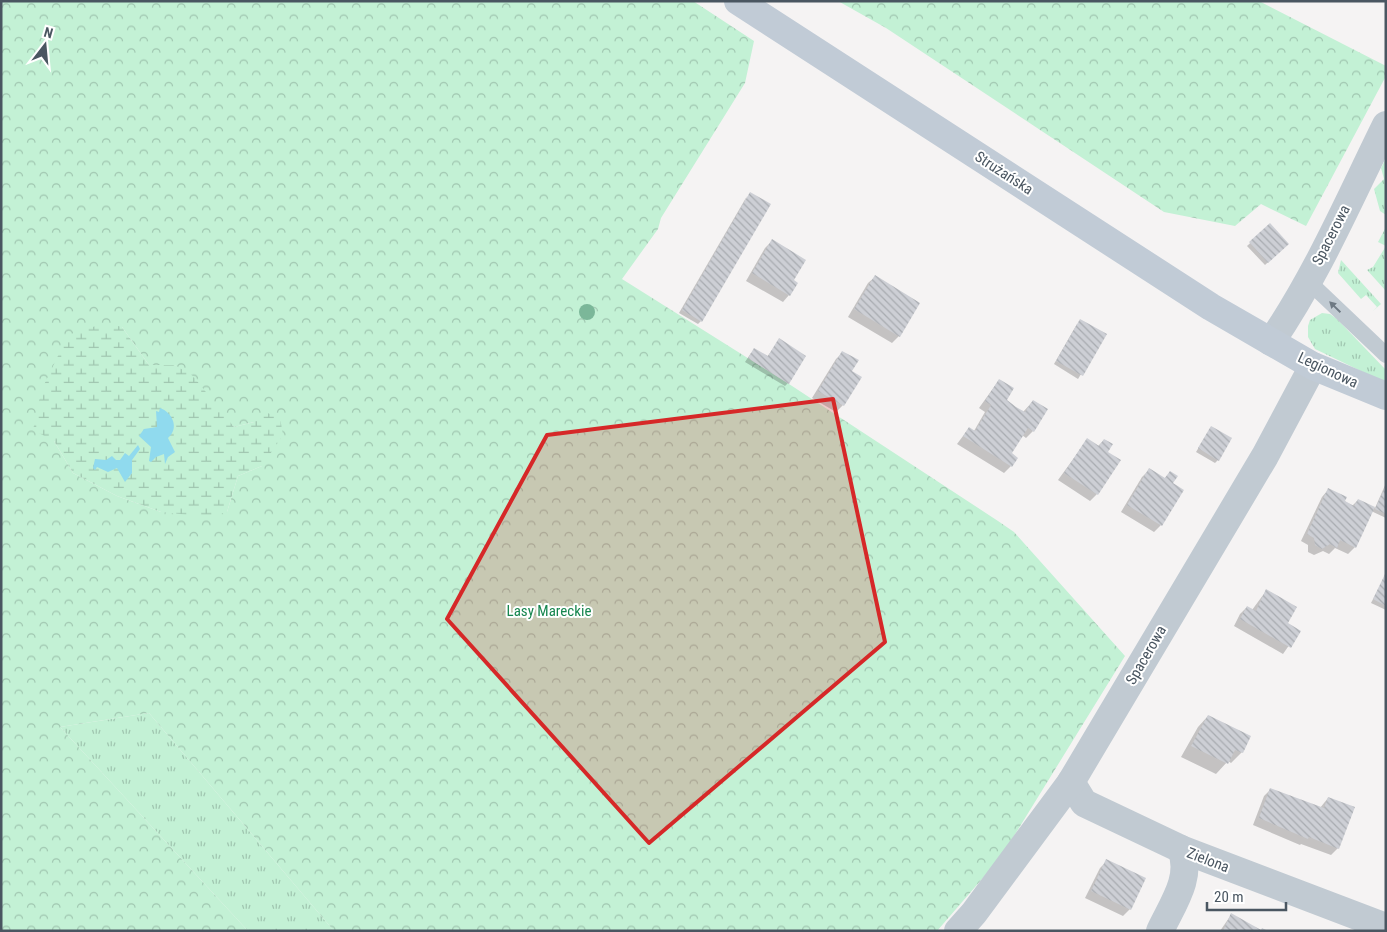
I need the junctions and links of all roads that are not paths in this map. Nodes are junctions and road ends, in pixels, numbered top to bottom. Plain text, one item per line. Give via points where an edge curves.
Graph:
1 (738, 1) edge
2 (1386, 125) edge
3 (1307, 280) junction
4 (1271, 342) junction
5 (1386, 355) edge
6 (1313, 366) junction
7 (1386, 396) edge
8 (1071, 782) junction
9 (1181, 849) junction
10 (1386, 927) edge
11 (958, 931) edge
12 (1160, 931) edge

1 - 4 main road, Strużańska via 1115,246
2 - 3 street, Spacerowa
3 - 4 street, Spacerowa
5 -> 3 lane
4 - 6 main road, Legionowa
6 - 7 main road, Legionowa
6 - 8 street, Spacerowa via 1265,456
8 - 9 street, Zielona via 1084,803
8 - 11 street, Spacerowa
9 - 10 street, Zielona
9 - 12 street via 1186,872

